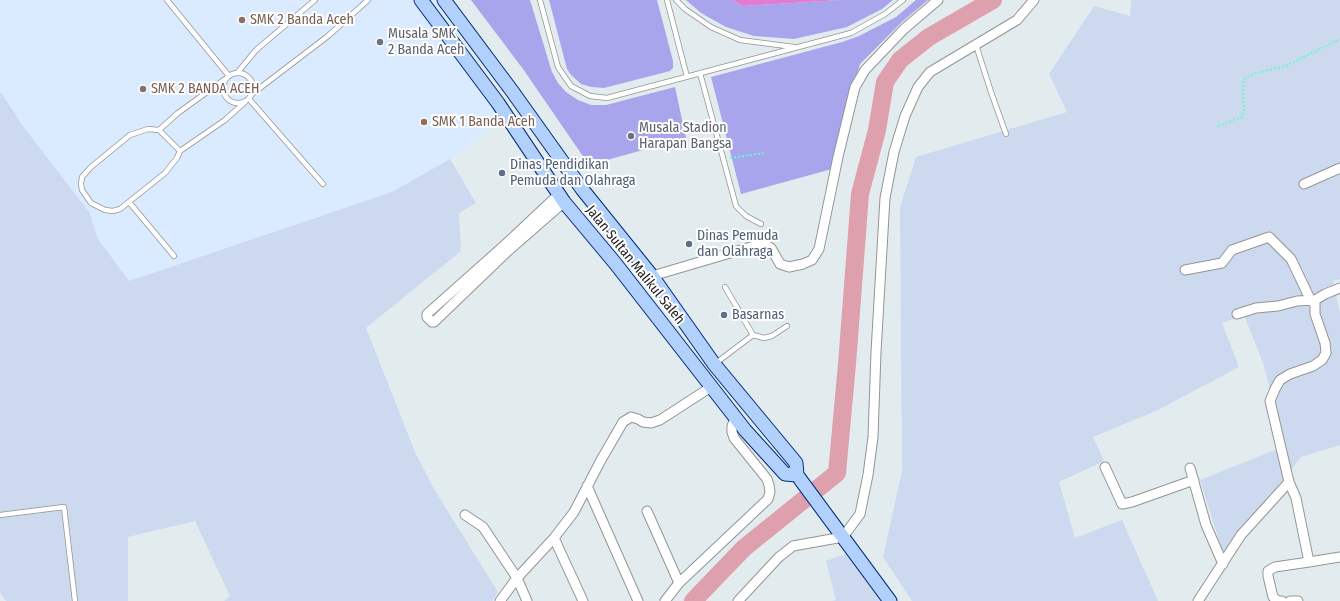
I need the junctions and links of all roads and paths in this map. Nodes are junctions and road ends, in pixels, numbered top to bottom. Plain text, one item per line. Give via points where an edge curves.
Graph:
1 (167, 0) edge
2 (315, 0) edge
3 (368, 0) edge
4 (421, 0) edge
5 (444, 0) edge
6 (540, 0) edge
7 (667, 0) edge
8 (676, 0) edge
9 (903, 0) edge
10 (938, 0) edge
11 (1034, 0) edge
12 (1340, 39) edge
13 (976, 45) junction
14 (796, 48) junction
15 (238, 72) junction
16 (700, 73) junction
17 (227, 77) junction
18 (687, 77) junction
19 (512, 91) junction
20 (249, 98) junction
21 (498, 103) junction
22 (1218, 126) dead end
23 (159, 130) junction
24 (1006, 134) dead end
25 (180, 150) junction
26 (765, 153) dead end
27 (723, 159) junction
28 (1340, 168) edge
29 (323, 184) dead end
30 (1304, 184) dead end
31 (561, 198) junction
32 (129, 202) junction
33 (761, 224) dead end
34 (631, 250) junction
35 (174, 256) dead end
36 (615, 263) junction
37 (1185, 270) dead end
38 (652, 276) junction
39 (726, 287) dead end
40 (1340, 288) edge
41 (1313, 300) junction
42 (1237, 314) dead end
43 (787, 326) dead end
44 (753, 335) junction
45 (714, 364) junction
46 (711, 387) junction
47 (736, 418) junction
48 (1106, 467) dead end
49 (1190, 468) dead end
50 (799, 478) junction
51 (1194, 480) junction
52 (1289, 482) junction
53 (587, 486) junction
54 (647, 511) dead end
55 (0, 515) edge
56 (465, 516) dead end
57 (843, 537) junction
58 (554, 538) junction
59 (1340, 557) edge
60 (1309, 562) junction
61 (1223, 564) junction
62 (517, 578) junction
63 (679, 584) junction
64 (75, 601) edge
65 (500, 601) edge
66 (527, 601) edge
67 (583, 601) edge
68 (638, 601) edge
69 (665, 601) edge
70 (738, 601) edge
71 (890, 601) edge
72 (1198, 601) edge
73 (1282, 601) edge
74 (1290, 601) edge
75 (1298, 601) edge

1 - 17 lane
2 - 15 lane via 256,50
3 - 20 lane via 328,36
4 - 21 main road, Jalan Sultan Malikul Saleh
5 - 19 main road, Jalan Sultan Malikul Saleh
6 - 18 lane via 558,67 571,86 590,96 607,98
7 - 18 lane
8 - 14 lane via 711,27 740,40
9 - 14 lane via 885,14 851,33
10 - 38 street via 904,29 865,70 855,87 819,249 812,260 789,267 780,264 771,248 761,244
11 - 13 street via 1017,20
12 - 22 path via 1286,66 1256,73 1244,79 1242,117
13 - 24 lane
13 - 57 street via 930,72 918,87 905,116 894,152 886,198 876,352 874,437 860,514
14 - 16 lane
15 - 17 lane
15 - 20 lane via 248,76 253,84
16 - 18 lane
16 - 27 lane
17 - 20 lane via 222,89 226,98 235,103
17 - 23 lane
19 - 21 main road
19 - 34 main road, Jalan Sultan Malikul Saleh via 582,188
20 - 25 lane via 225,120
20 - 29 lane
21 - 31 main road, Jalan Sultan Malikul Saleh
23 - 25 lane
23 - 32 lane via 148,129 130,135 82,177 82,190 91,203 113,211
25 - 32 lane via 165,173
26 - 27 path
27 - 33 lane via 736,206 746,216
28 - 30 street
31 - 31 street via 434,322 427,317 427,314 509,241
31 - 36 main road, Jalan Sultan Malikul Saleh
32 - 35 lane
34 - 36 main road
34 - 38 main road, Jalan Sultan Malikul Saleh
36 - 46 main road, Jalan Sultan Malikul Saleh
37 - 41 street via 1222,263 1232,250 1269,237 1291,259
38 - 45 main road, Jalan Sultan Malikul Saleh
39 - 44 lane
40 - 41 street
41 - 42 street via 1256,308
41 - 52 street via 1326,353 1322,360 1313,366 1280,380 1270,401
43 - 44 lane via 772,336 764,338
44 - 45 lane
45 - 50 main road, Jalan Sultan Malikul Saleh via 796,463
46 - 47 main road, Jalan Sultan Malikul Saleh
46 - 53 street via 660,420 651,423 631,417 623,422
47 - 50 main road, Jalan Sultan Malikul Saleh via 785,474
47 - 63 street via 732,426 734,438 767,479 770,492 768,499
48 - 51 street via 1122,504
49 - 51 street
50 - 57 main road, Jalan Sultan Malikul Saleh
51 - 61 street via 1206,524
52 - 60 street via 1296,498
52 - 61 street via 1241,535
53 - 58 street via 574,512
53 - 68 street
54 - 63 street
55 - 64 lane via 64,507
56 - 62 street via 483,527
57 - 70 street via 794,546 779,556
57 - 71 main road, Jalan Sultan Malikul Saleh
58 - 62 street
58 - 67 street
59 - 60 street
60 - 73 street via 1275,567 1268,572 1273,597
61 - 72 street
62 - 65 street
62 - 66 street
63 - 69 street
74 - 75 street

